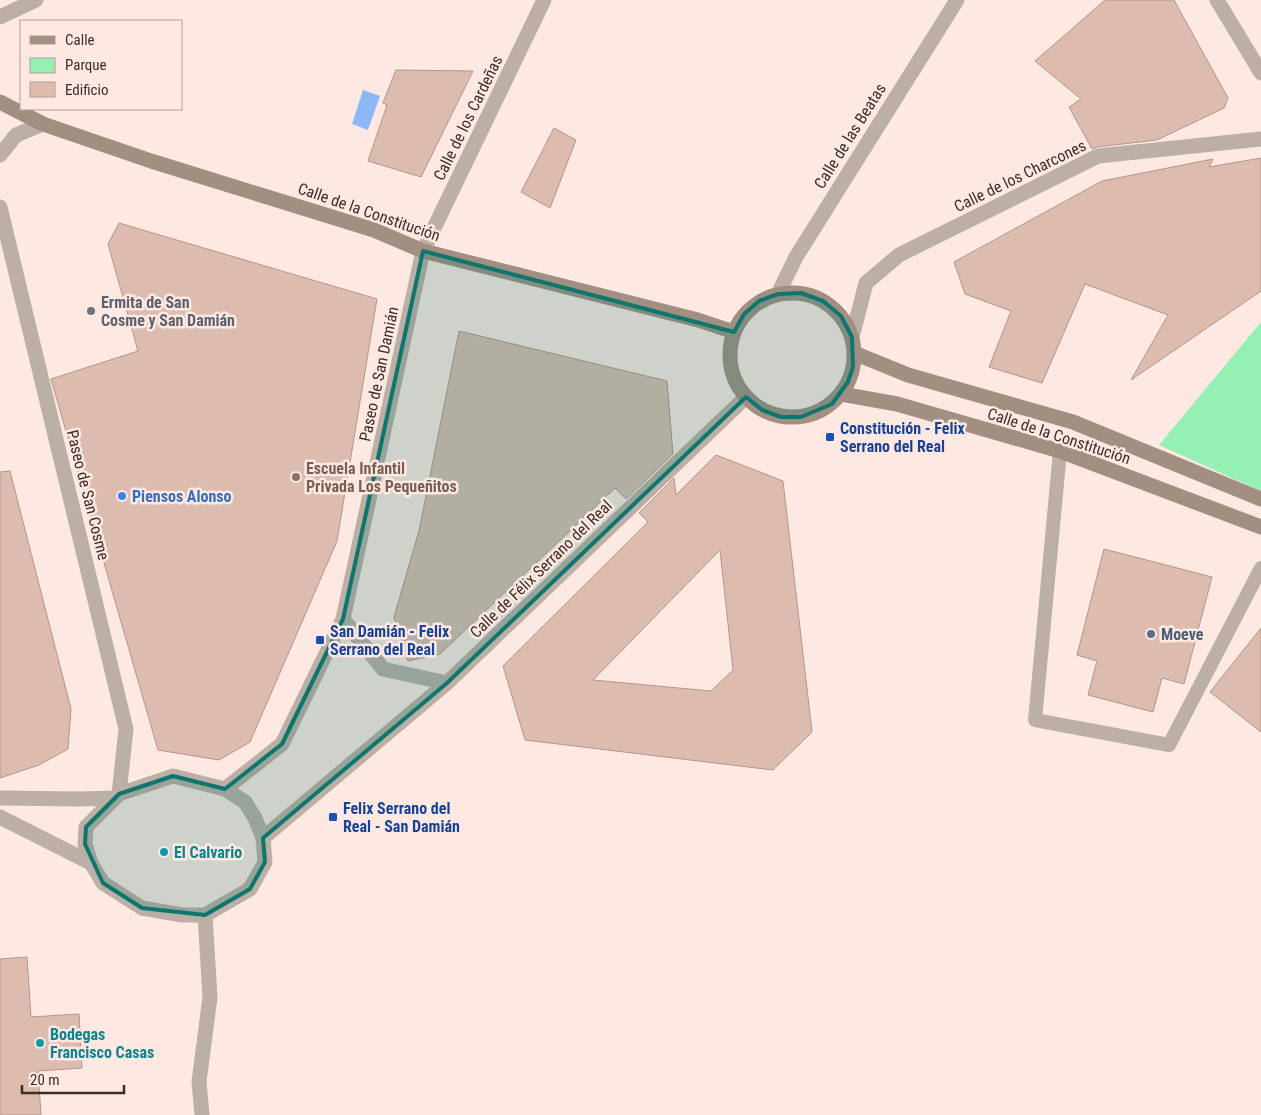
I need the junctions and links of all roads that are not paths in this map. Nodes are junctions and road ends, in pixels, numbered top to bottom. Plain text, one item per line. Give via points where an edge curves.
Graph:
1 (36, 0) edge
2 (544, 0) edge
3 (956, 0) edge
4 (1217, 0) edge
5 (0, 17) edge
6 (1261, 72) edge
7 (0, 102) edge
8 (43, 124) junction
9 (1261, 139) edge
10 (0, 155) edge
11 (0, 207) edge
12 (423, 251) junction
13 (778, 294) junction
14 (734, 332) junction
15 (852, 337) junction
16 (854, 352) junction
17 (840, 394) junction
18 (746, 397) junction
19 (1060, 451) junction
20 (1261, 499) edge
21 (1261, 527) edge
22 (1261, 568) edge
23 (343, 620) junction
24 (447, 683) junction
25 (225, 789) junction
26 (117, 796) junction
27 (0, 798) edge
28 (0, 816) edge
29 (262, 838) junction
30 (91, 863) junction
31 (205, 915) junction
32 (202, 1115) edge

1 - 5 street
2 - 12 street, Calle de los Cardeñas
3 - 13 street, Calle de las Beatas via 796,257
4 - 6 street
7 - 8 street, Calle de la Constitución
8 - 10 street via 16,135
8 - 12 street, Calle de la Constitución via 374,230
9 - 15 street, Calle de los Charcones via 1098,156 899,255 866,283
11 - 26 street, Paseo de San Cosme via 126,730
12 - 14 street, Calle de la Constitución via 688,317
12 - 23 street, Paseo de San Damián
13 - 14 street via 759,301 744,314
13 - 15 street via 801,293 823,301 841,316
14 - 18 street via 729,355 733,377
15 - 16 street
16 - 17 street via 848,382
16 - 20 street, Calle de la Constitución via 908,375 1073,422
17 - 18 street via 821,411 802,417 781,417 762,410
17 - 19 street, Calle de la Constitución via 897,404
18 - 24 street, Calle de Félix Serrano del Real
19 - 21 street, Calle de la Constitución
19 - 22 lane via 1035,720 1169,745
23 - 24 street via 383,669
23 - 25 street, Paseo de San Damián via 282,744
24 - 29 street, Calle de Félix Serrano del Real
25 - 26 street via 174,776
25 - 29 street via 245,802
26 - 27 street
26 - 30 street via 86,827 84,844
28 - 30 street
29 - 31 street via 265,862 250,889
30 - 31 street via 103,883 142,908 182,915
31 - 32 street via 210,997 199,1082

